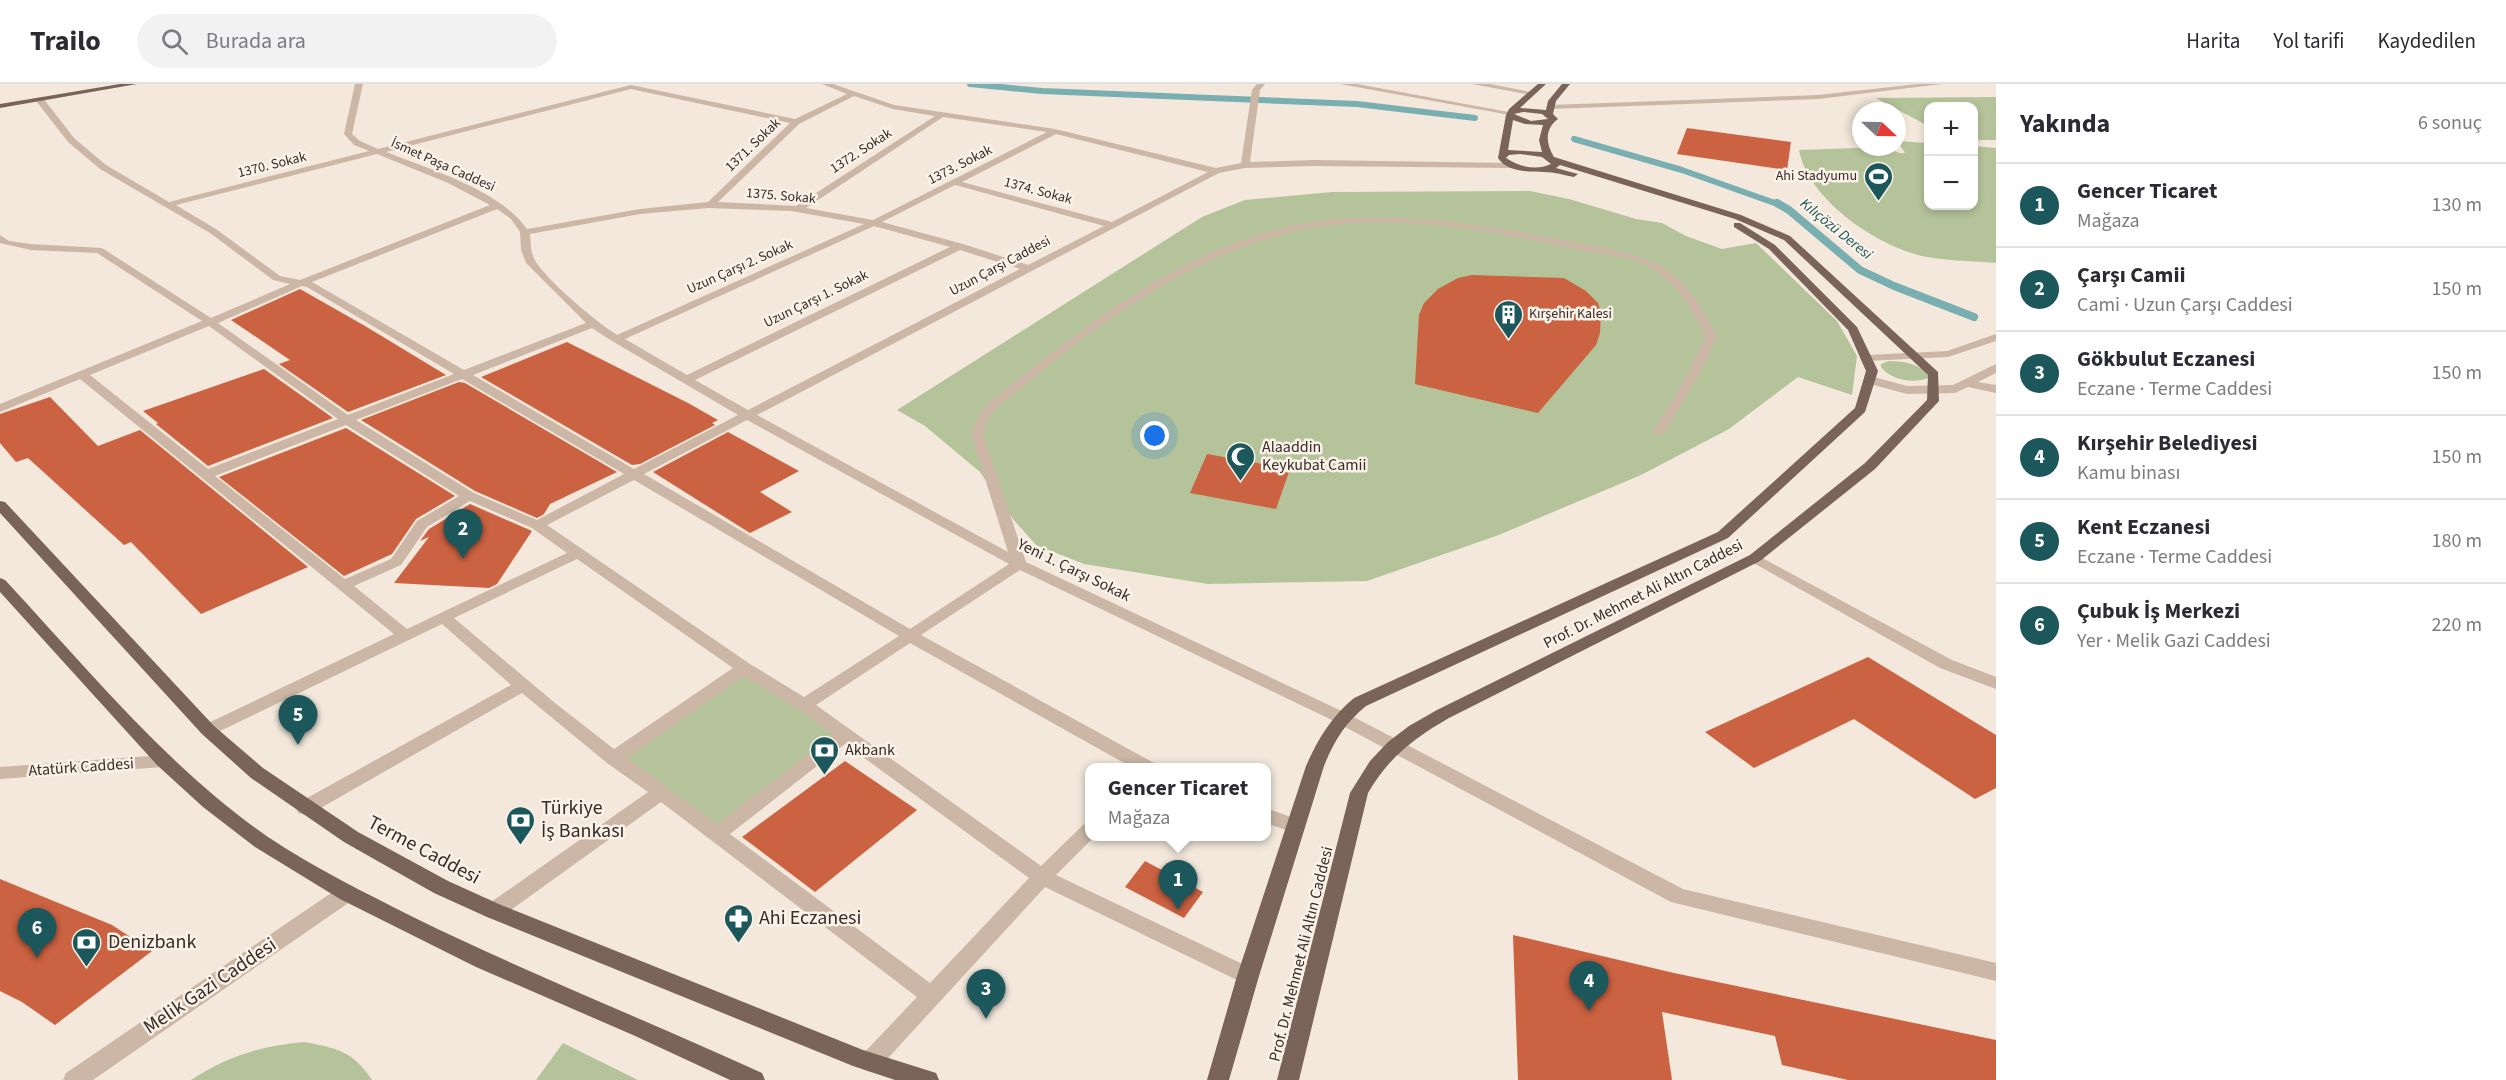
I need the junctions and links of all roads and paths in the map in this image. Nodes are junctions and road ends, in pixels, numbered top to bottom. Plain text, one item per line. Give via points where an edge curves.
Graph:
1 (108, 84) edge
2 (133, 84) edge
3 (359, 84) edge
4 (615, 84) edge
5 (826, 84) edge
6 (1261, 84) edge
7 (1344, 84) edge
8 (1476, 84) edge
9 (1542, 84) edge
10 (1566, 84) edge
11 (1938, 84) edge
12 (1369, 86) edge
13 (631, 87) junction
14 (1532, 93) junction
15 (853, 94) junction
16 (40, 100) junction
17 (0, 101) edge
18 (0, 106) edge
19 (1510, 113) junction
20 (1549, 115) junction
21 (940, 116) junction
22 (796, 122) junction
23 (1055, 131) junction
24 (380, 151) junction
25 (1502, 158) junction
26 (1549, 162) junction
27 (1245, 165) junction
28 (1510, 165) junction
29 (1216, 171) junction
30 (956, 183) junction
31 (170, 204) junction
32 (498, 205) junction
33 (710, 205) junction
34 (797, 210) junction
35 (876, 222) junction
36 (1113, 225) junction
37 (525, 232) junction
38 (0, 238) edge
39 (960, 246) junction
40 (1028, 268) junction
41 (301, 283) junction
42 (210, 322) junction
43 (593, 324) junction
44 (1996, 337) edge
45 (616, 339) junction
46 (1916, 356) junction
47 (1867, 358) junction
48 (1996, 368) edge
49 (82, 375) junction
50 (465, 375) junction
51 (686, 380) junction
52 (1870, 380) junction
53 (1965, 383) junction
54 (1996, 389) edge
55 (1933, 390) junction
56 (0, 408) edge
57 (747, 416) junction
58 (347, 420) junction
59 (1659, 432) dead end
60 (205, 475) junction
61 (632, 475) junction
62 (469, 496) junction
63 (0, 505) edge
64 (537, 525) junction
65 (578, 553) junction
66 (1755, 558) junction
67 (1019, 564) junction
68 (342, 586) junction
69 (3, 593) edge
70 (443, 617) junction
71 (405, 635) junction
72 (909, 635) junction
73 (744, 668) junction
74 (1996, 683) edge
75 (522, 686) junction
76 (804, 705) junction
77 (1340, 717) junction
78 (208, 730) junction
79 (845, 735) junction
80 (1392, 746) junction
81 (613, 759) junction
82 (162, 762) junction
83 (1139, 763) edge
84 (0, 773) edge
85 (661, 792) junction
86 (305, 808) junction
87 (1271, 817) edge
88 (1295, 826) junction
89 (1085, 834) edge
90 (716, 835) junction
91 (1042, 877) junction
92 (347, 893) junction
93 (494, 911) junction
94 (1996, 972) edge
95 (1248, 976) junction
96 (932, 996) junction
97 (870, 1062) junction
98 (74, 1080) edge
99 (754, 1080) edge
100 (928, 1080) edge
101 (1218, 1080) edge
102 (1288, 1080) edge

1 - 17 main road
2 - 16 main road
3 - 24 street, İsmet Paşa Caddesi via 348,134
4 - 13 street
5 - 15 street
6 - 27 street via 1256,90
7 - 12 street
8 - 14 street
9 - 14 main road
10 - 20 main road via 1552,101
11 - 20 street via 1818,98
12 - 19 street
13 - 22 street
13 - 24 street, 1370. Sokak
14 - 19 main road
15 - 21 street
15 - 22 street, 1371. Sokak
16 - 18 main road
16 - 31 street via 71,140 103,167
19 - 20 main road via 1530,110
19 - 20 main road via 1521,121
19 - 25 main road
20 - 26 main road via 1541,141
21 - 23 street
21 - 34 street, 1372. Sokak
22 - 33 street, 1371. Sokak
23 - 29 street
23 - 30 street, 1373. Sokak
24 - 31 street, 1370. Sokak
24 - 32 street, İsmet Paşa Caddesi
25 - 26 main road via 1507,153 1520,152
25 - 28 main road
26 - 28 main road
26 - 46 main road via 1738,217 1787,238
26 - 47 main road, Prof. Dr. Mehmet Ali Altın Caddesi via 1725,220 1747,231 1772,247 1853,328
27 - 28 street, Uzun Çarşı Caddesi
27 - 29 street, Uzun Çarşı Caddesi
29 - 36 street, Uzun Çarşı Caddesi
30 - 35 street, 1373. Sokak
30 - 36 street, 1374. Sokak
31 - 41 street via 277,278
32 - 37 street, İsmet Paşa Caddesi
32 - 41 street
33 - 34 street, 1375. Sokak
33 - 37 street, 1375. Sokak via 632,213
34 - 35 street, 1375. Sokak
35 - 39 street, 1375. Sokak
35 - 45 street, Uzun Çarşı 2. Sokak
36 - 40 street, Uzun Çarşı Caddesi
37 - 43 street via 530,261
38 - 42 street via 6,243 30,247 99,249
39 - 40 street, 1375. Sokak
39 - 51 street, Uzun Çarşı 1. Sokak
40 - 57 street, Uzun Çarşı Caddesi
41 - 42 street
41 - 50 street
42 - 49 street
42 - 58 street
43 - 45 street
43 - 50 street
44 - 46 street via 1948,354
45 - 51 street
46 - 47 street
46 - 55 main road via 1934,374
47 - 52 main road, Prof. Dr. Mehmet Ali Altın Caddesi via 1872,371
48 - 53 street
49 - 56 street
49 - 60 street
50 - 58 street
50 - 61 street
51 - 57 street
52 - 55 street via 1907,390
52 - 77 main road, Prof. Dr. Mehmet Ali Altın Caddesi via 1861,409 1723,535 1360,702
53 - 54 street
53 - 55 street via 1955,389
55 - 66 main road, Prof. Dr. Mehmet Ali Altın Caddesi via 1933,401 1870,466
57 - 61 street, Uzun Çarşı Caddesi
57 - 67 street, Yeni 1. Çarşı Sokak
58 - 60 street
58 - 62 street
59 - 67 street via 1711,337 1700,310 1660,268 1644,260 1445,223 1336,223 1283,231 1220,253 1138,297 1063,347 987,412 977,434
60 - 68 street
61 - 64 street, Uzun Çarşı Caddesi
61 - 72 street
62 - 64 street
62 - 68 street via 422,524 396,562
63 - 78 main road, Terme Caddesi
64 - 65 street
65 - 70 street
65 - 73 street
66 - 74 street via 1946,664
66 - 80 main road, Prof. Dr. Mehmet Ali Altın Caddesi via 1433,719
67 - 72 street
67 - 77 street, Yeni 1. Çarşı Sokak
68 - 71 street
69 - 82 main road
70 - 71 street
70 - 75 street
71 - 78 street
72 - 76 street
72 - 83 street
73 - 76 street
73 - 81 street
75 - 81 street
75 - 86 street
76 - 79 street
77 - 80 street, Yeni 1. Çarşı Sokak
77 - 88 main road, Prof. Dr. Mehmet Ali Altın Caddesi via 1315,766
78 - 86 main road, Terme Caddesi
79 - 90 street
79 - 91 street
80 - 94 street, Yeni 1. Çarşı Sokak via 1678,896
80 - 102 main road, Prof. Dr. Mehmet Ali Altın Caddesi via 1376,763 1359,793
81 - 85 street
82 - 84 street, Atatürk Caddesi
82 - 92 main road via 262,842
85 - 90 street
85 - 93 street
86 - 93 main road, Terme Caddesi via 391,860
87 - 88 street
88 - 95 main road, Prof. Dr. Mehmet Ali Altın Caddesi
89 - 91 street
90 - 96 street
91 - 95 street
91 - 96 street
92 - 98 street, Melik Gazi Caddesi
92 - 99 main road via 483,961
93 - 97 main road, Terme Caddesi
95 - 101 main road, Prof. Dr. Mehmet Ali Altın Caddesi
96 - 97 street
97 - 100 main road, Terme Caddesi

